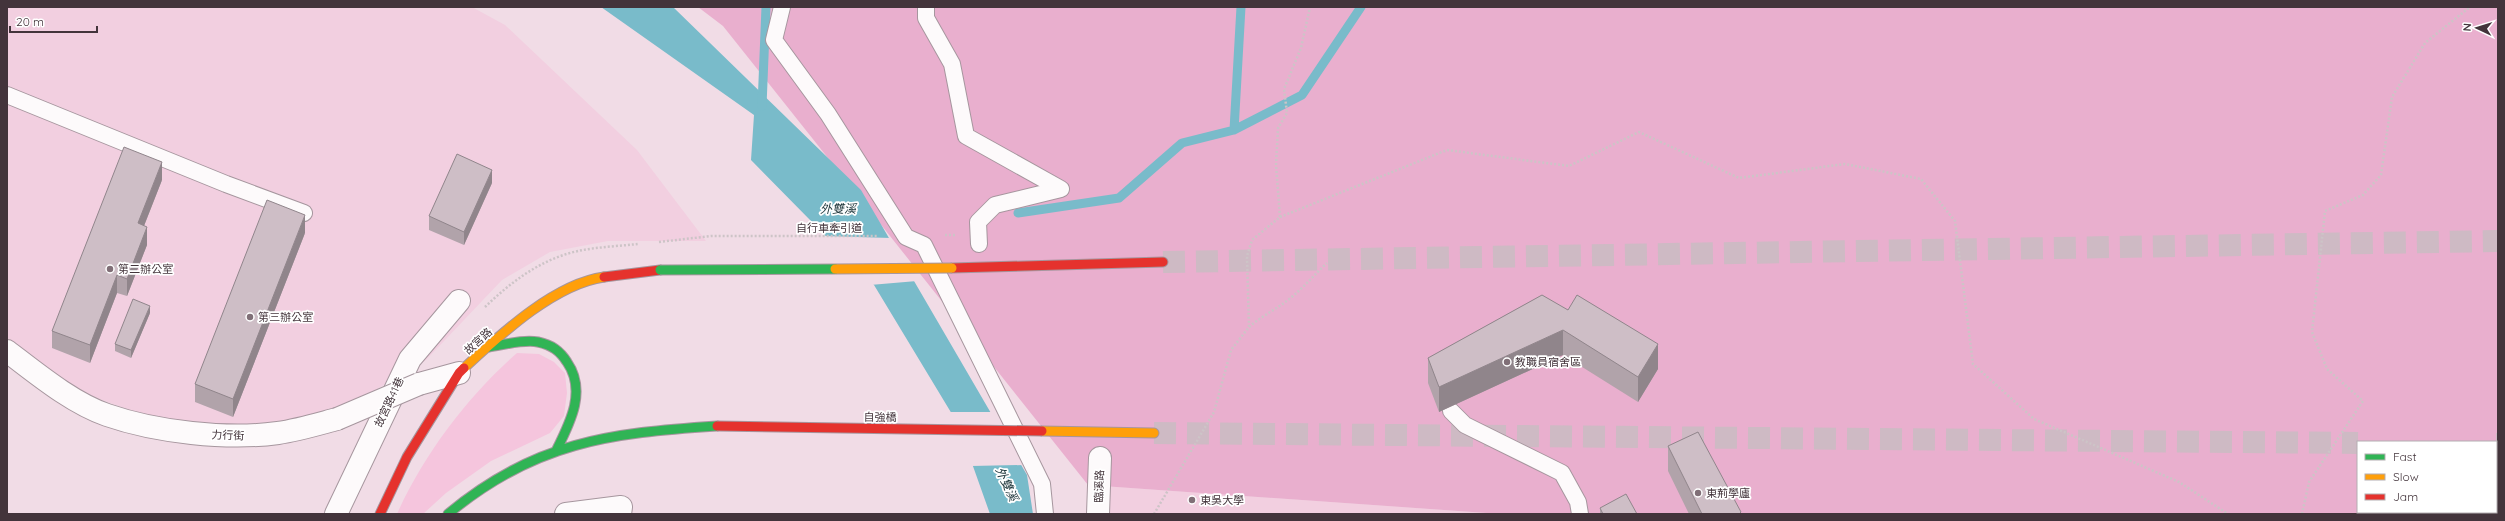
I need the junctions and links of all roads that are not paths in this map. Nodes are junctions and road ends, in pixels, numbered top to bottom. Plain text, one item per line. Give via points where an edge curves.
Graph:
1 (782, 7) edge
2 (926, 7) edge
3 (7, 95) edge
4 (304, 213) edge
5 (979, 244) dead end
6 (1163, 262) tunnel mouth
7 (459, 301) dead end
8 (489, 347) junction
9 (7, 351) edge
10 (459, 373) junction
11 (1451, 411) dead end
12 (1154, 434) tunnel mouth
13 (556, 451) junction
14 (1100, 458) dead end
15 (336, 514) edge
16 (380, 514) edge
17 (448, 514) edge
18 (566, 514) edge
19 (620, 514) edge
20 (1045, 514) edge
21 (1098, 514) edge
22 (1580, 514) edge

1 - 20 lane via 774,40 828,114 906,236 924,245 1042,484
2 - 5 lane via 926,18 952,64 966,136 1061,189 996,204 978,222
3 - 4 lane
6 - 8 main road, 故宮路, bridge via 952,268 660,270 591,279 553,298 514,323
7 - 15 street, 故宮路41巷 via 410,358
8 - 10 main road, 故宮路
8 - 13 main road via 536,342 559,350 575,373 577,397 570,422
9 - 10 street, 力行街, bridge via 57,388 106,415 230,437 279,433 337,419 419,384
10 - 16 main road, 故宮路 via 407,457
11 - 22 lane via 1465,425 1562,473 1578,502
12 - 13 main road, 自強橋, bridge via 717,426 624,433
13 - 17 main road via 510,470 458,504
14 - 21 street, 臨溪路
18 - 19 street via 621,507

